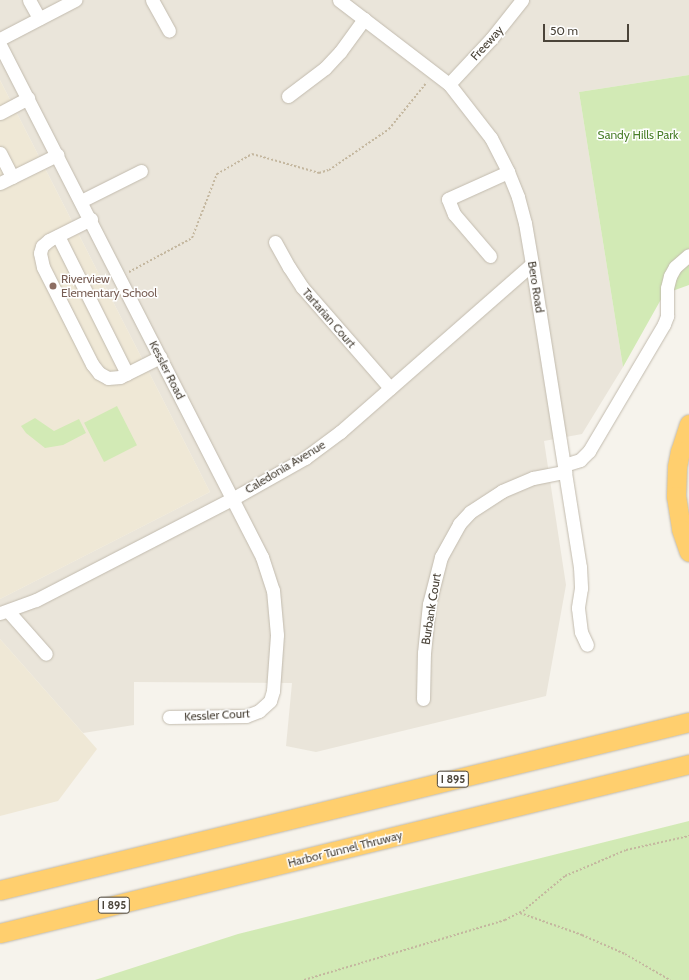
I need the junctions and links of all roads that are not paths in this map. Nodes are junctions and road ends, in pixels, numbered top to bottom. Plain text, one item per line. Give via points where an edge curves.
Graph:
1 (29, 0) edge
2 (75, 0) edge
3 (152, 0) edge
4 (339, 0) edge
5 (522, 0) edge
6 (39, 18) junction
7 (364, 19) junction
8 (169, 31) dead end
9 (0, 39) edge
10 (0, 45) edge
11 (449, 84) junction
12 (288, 96) dead end
13 (28, 98) junction
14 (0, 113) edge
15 (0, 153) edge
16 (57, 155) junction
17 (141, 171) dead end
18 (508, 172) junction
19 (6, 180) edge
20 (81, 201) junction
21 (91, 219) junction
22 (58, 236) junction
23 (275, 242) dead end
24 (689, 255) edge
25 (490, 256) dead end
26 (532, 264) junction
27 (160, 357) junction
28 (127, 374) junction
29 (390, 388) junction
30 (689, 424) edge
31 (564, 468) junction
32 (232, 499) junction
33 (689, 552) edge
34 (4, 612) edge
35 (587, 645) dead end
36 (46, 654) dead end
37 (423, 699) dead end
38 (264, 707) joint
39 (169, 717) dead end
40 (689, 722) edge
41 (689, 764) edge
42 (0, 890) edge
43 (0, 933) edge

1 - 6 street
2 - 6 street
3 - 8 street
4 - 7 street, Bero Road
5 - 11 street, Freeway via 491,39
6 - 9 street
7 - 11 street, Bero Road
7 - 12 street via 325,68
10 - 13 street, Kessler Road
11 - 18 street, Bero Road via 491,138
13 - 14 street
13 - 16 street, Kessler Road
15 - 19 street
16 - 19 street
16 - 20 street, Kessler Road
17 - 20 street
18 - 25 street via 448,199 456,218
18 - 26 street, Bero Road via 525,224
20 - 21 street, Kessler Road
21 - 22 street
21 - 27 street, Kessler Road
22 - 28 street
22 - 28 street via 42,246 40,253 43,267 92,364 108,378
23 - 29 street, Tartarian Court via 302,287
24 - 31 street, Burbank Court via 675,267 670,276 664,324 593,445 580,460
26 - 29 street, Caledonia Avenue
26 - 31 street, Bero Road
27 - 28 street
27 - 32 street, Kessler Road
29 - 32 street, Caledonia Avenue via 324,446
30 - 33 highway via 677,467 676,496 681,529
31 - 35 street, Bero Road via 580,567 579,620
31 - 37 street, Burbank Court via 502,491 470,512 459,524 441,558 429,604
32 - 34 street, Caledonia Avenue via 36,600
32 - 38 street, Kessler Road via 270,576 276,604 277,635 273,692 270,701
34 - 36 street
38 - 39 street, Kessler Court via 246,716
40 - 42 highway, I 895
41 - 43 highway, Harbor Tunnel Thruway / I 895

